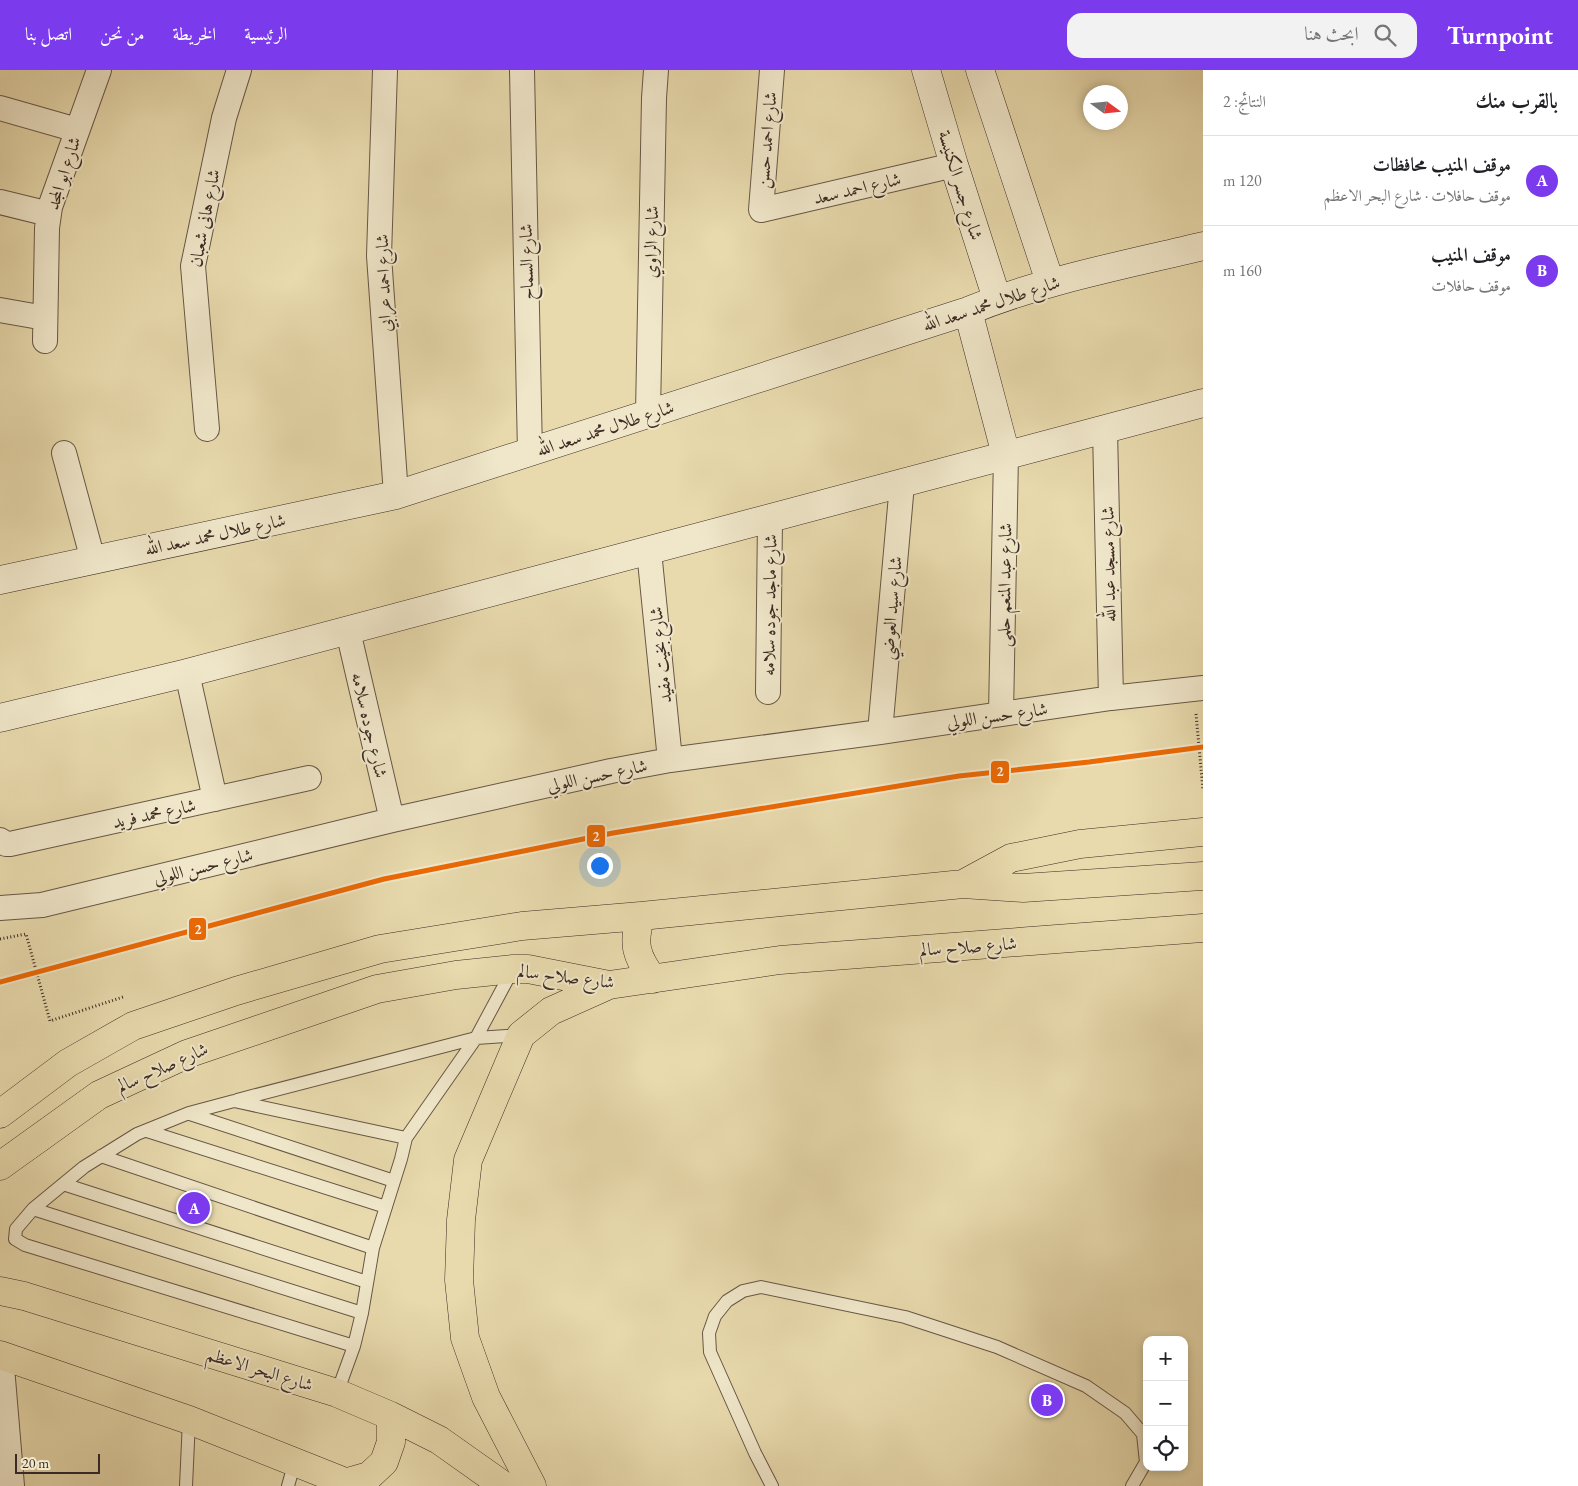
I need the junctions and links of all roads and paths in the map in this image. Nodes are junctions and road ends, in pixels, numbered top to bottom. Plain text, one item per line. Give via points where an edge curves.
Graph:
1 (99, 70) edge
2 (239, 70) edge
3 (386, 70) edge
4 (522, 70) edge
5 (656, 70) edge
6 (772, 70) edge
7 (926, 70) edge
8 (980, 70) edge
9 (0, 108) edge
10 (77, 130) junction
11 (954, 165) junction
12 (0, 202) edge
13 (761, 210) joint
14 (49, 214) junction
15 (1203, 246) edge
16 (1050, 282) junction
17 (997, 299) junction
18 (0, 310) edge
19 (968, 311) junction
20 (1203, 403) edge
21 (648, 413) junction
22 (207, 429) dead end
23 (1105, 430) junction
24 (64, 453) dead end
25 (530, 453) junction
26 (1006, 455) junction
27 (902, 484) junction
28 (396, 495) junction
29 (770, 519) junction
30 (649, 551) junction
31 (92, 560) junction
32 (0, 580) edge
33 (348, 631) junction
34 (187, 673) junction
35 (768, 692) dead end
36 (1111, 698) junction
37 (1199, 698) edge
38 (1001, 714) junction
39 (0, 718) edge
40 (880, 732) junction
41 (670, 760) junction
42 (309, 778) dead end
43 (1203, 790) edge
44 (215, 799) junction
45 (392, 820) junction
46 (1203, 832) edge
47 (0, 840) edge
48 (1203, 876) edge
49 (963, 884) junction
50 (0, 908) edge
51 (641, 916) junction
52 (1203, 928) edge
53 (0, 939) edge
54 (513, 969) junction
55 (653, 979) junction
56 (608, 985) junction
57 (123, 997) dead end
58 (521, 1035) junction
59 (476, 1038) junction
60 (234, 1101) junction
61 (190, 1113) junction
62 (0, 1114) edge
63 (148, 1131) junction
64 (406, 1138) junction
65 (101, 1156) junction
66 (0, 1166) edge
67 (394, 1181) junction
68 (63, 1184) junction
69 (386, 1207) junction
70 (33, 1209) junction
71 (373, 1248) junction
72 (367, 1282) junction
73 (0, 1291) edge
74 (362, 1313) junction
75 (354, 1346) junction
76 (1, 1355) edge
77 (338, 1393) junction
78 (391, 1416) junction
79 (189, 1420) junction
80 (292, 1474) edge
81 (352, 1484) edge
82 (496, 1484) edge
83 (12, 1486) edge
84 (186, 1486) edge
85 (532, 1486) edge
86 (772, 1486) edge
87 (1132, 1486) edge

1 - 10 street, شارع ابو المجد
2 - 22 street, شارع هانى شعبان via 224,118 192,266
3 - 28 street, شارع احمد عرابي via 380,256
4 - 25 street, شارع السماح
5 - 21 street, شارع الراوي
6 - 13 street, شارع احمد حسن
7 - 11 main road, شارع جسر الكنيسة
8 - 16 main road
9 - 10 street
10 - 14 street, شارع ابو المجد
11 - 13 street, شارع احمد سعد
11 - 17 main road, شارع جسر الكنيسة
12 - 14 street
14 - 18 street, شارع ابو المجد via 45,329
15 - 16 main road, شارع طلال محمد سعد الله
16 - 17 main road, شارع طلال محمد سعد الله
17 - 19 main road, شارع طلال محمد سعد الله
19 - 21 main road, شارع طلال محمد سعد الله
19 - 26 main road
20 - 23 main road
21 - 25 main road, شارع طلال محمد سعد الله
23 - 26 main road
23 - 36 street, شارع مسجد عبد الله
24 - 31 street
25 - 28 main road, شارع طلال محمد سعد الله
26 - 27 main road
26 - 38 street, شارع عبد المنعم حلمى
27 - 29 main road
27 - 40 street, شارع سيد العوضي
28 - 31 main road, شارع طلال محمد سعد الله
29 - 30 main road
29 - 35 street, شارع ماجد جوده سلامه
30 - 33 main road
30 - 41 street, شارع بخيت مفيد
31 - 32 main road, شارع طلال محمد سعد الله
33 - 34 main road
33 - 45 street, شارع جوده سلامه
34 - 39 main road
34 - 44 street
36 - 37 street, شارع حسن اللولي
36 - 38 street, شارع حسن اللولي
37 - 43 path
38 - 40 street, شارع حسن اللولي
40 - 41 street, شارع حسن اللولي
41 - 45 street, شارع حسن اللولي
42 - 44 street, شارع محمد فريد
44 - 47 street, شارع محمد فريد via 10,844
45 - 50 street, شارع حسن اللولي via 42,905
46 - 49 main road via 1080,844 1011,858
48 - 49 main road via 1023,888
49 - 51 main road
51 - 55 main road via 636,931 637,950
51 - 62 main road via 522,926 380,949 236,991 133,1026 68,1063
52 - 55 main road, شارع صلاح سالم via 780,960
53 - 57 path via 26,934 50,1020
54 - 56 main road, شارع صلاح سالم
54 - 59 lane
54 - 66 main road, شارع صلاح سالم via 456,975 377,990 187,1054 99,1095
55 - 56 main road, شارع صلاح سالم
56 - 58 main road via 551,1011
58 - 59 lane
58 - 85 main road via 468,1160 459,1280 465,1338 486,1397
59 - 60 lane
59 - 64 lane
60 - 61 lane
60 - 64 lane
61 - 63 lane
61 - 67 lane
63 - 65 lane via 137,1134
63 - 69 lane
64 - 67 lane
65 - 68 lane
65 - 71 lane
67 - 69 lane
68 - 70 lane
68 - 72 lane
69 - 71 lane
70 - 74 lane
70 - 75 lane via 16,1229 15,1239 25,1245
71 - 72 lane
72 - 74 lane
73 - 77 main road, شارع البحر الاعظم
74 - 75 lane
75 - 77 lane
76 - 79 main road
76 - 83 street
77 - 78 main road, شارع البحر الاعظم
78 - 81 main road via 391,1442 384,1462 369,1476
78 - 82 main road, شارع البحر الاعظم via 439,1440
79 - 80 main road
79 - 84 lane
80 - 81 main road
86 - 87 lane via 710,1352 709,1333 715,1316 727,1301 743,1291 761,1287 905,1317 997,1347 1086,1386 1125,1414 1143,1434 1146,1462

